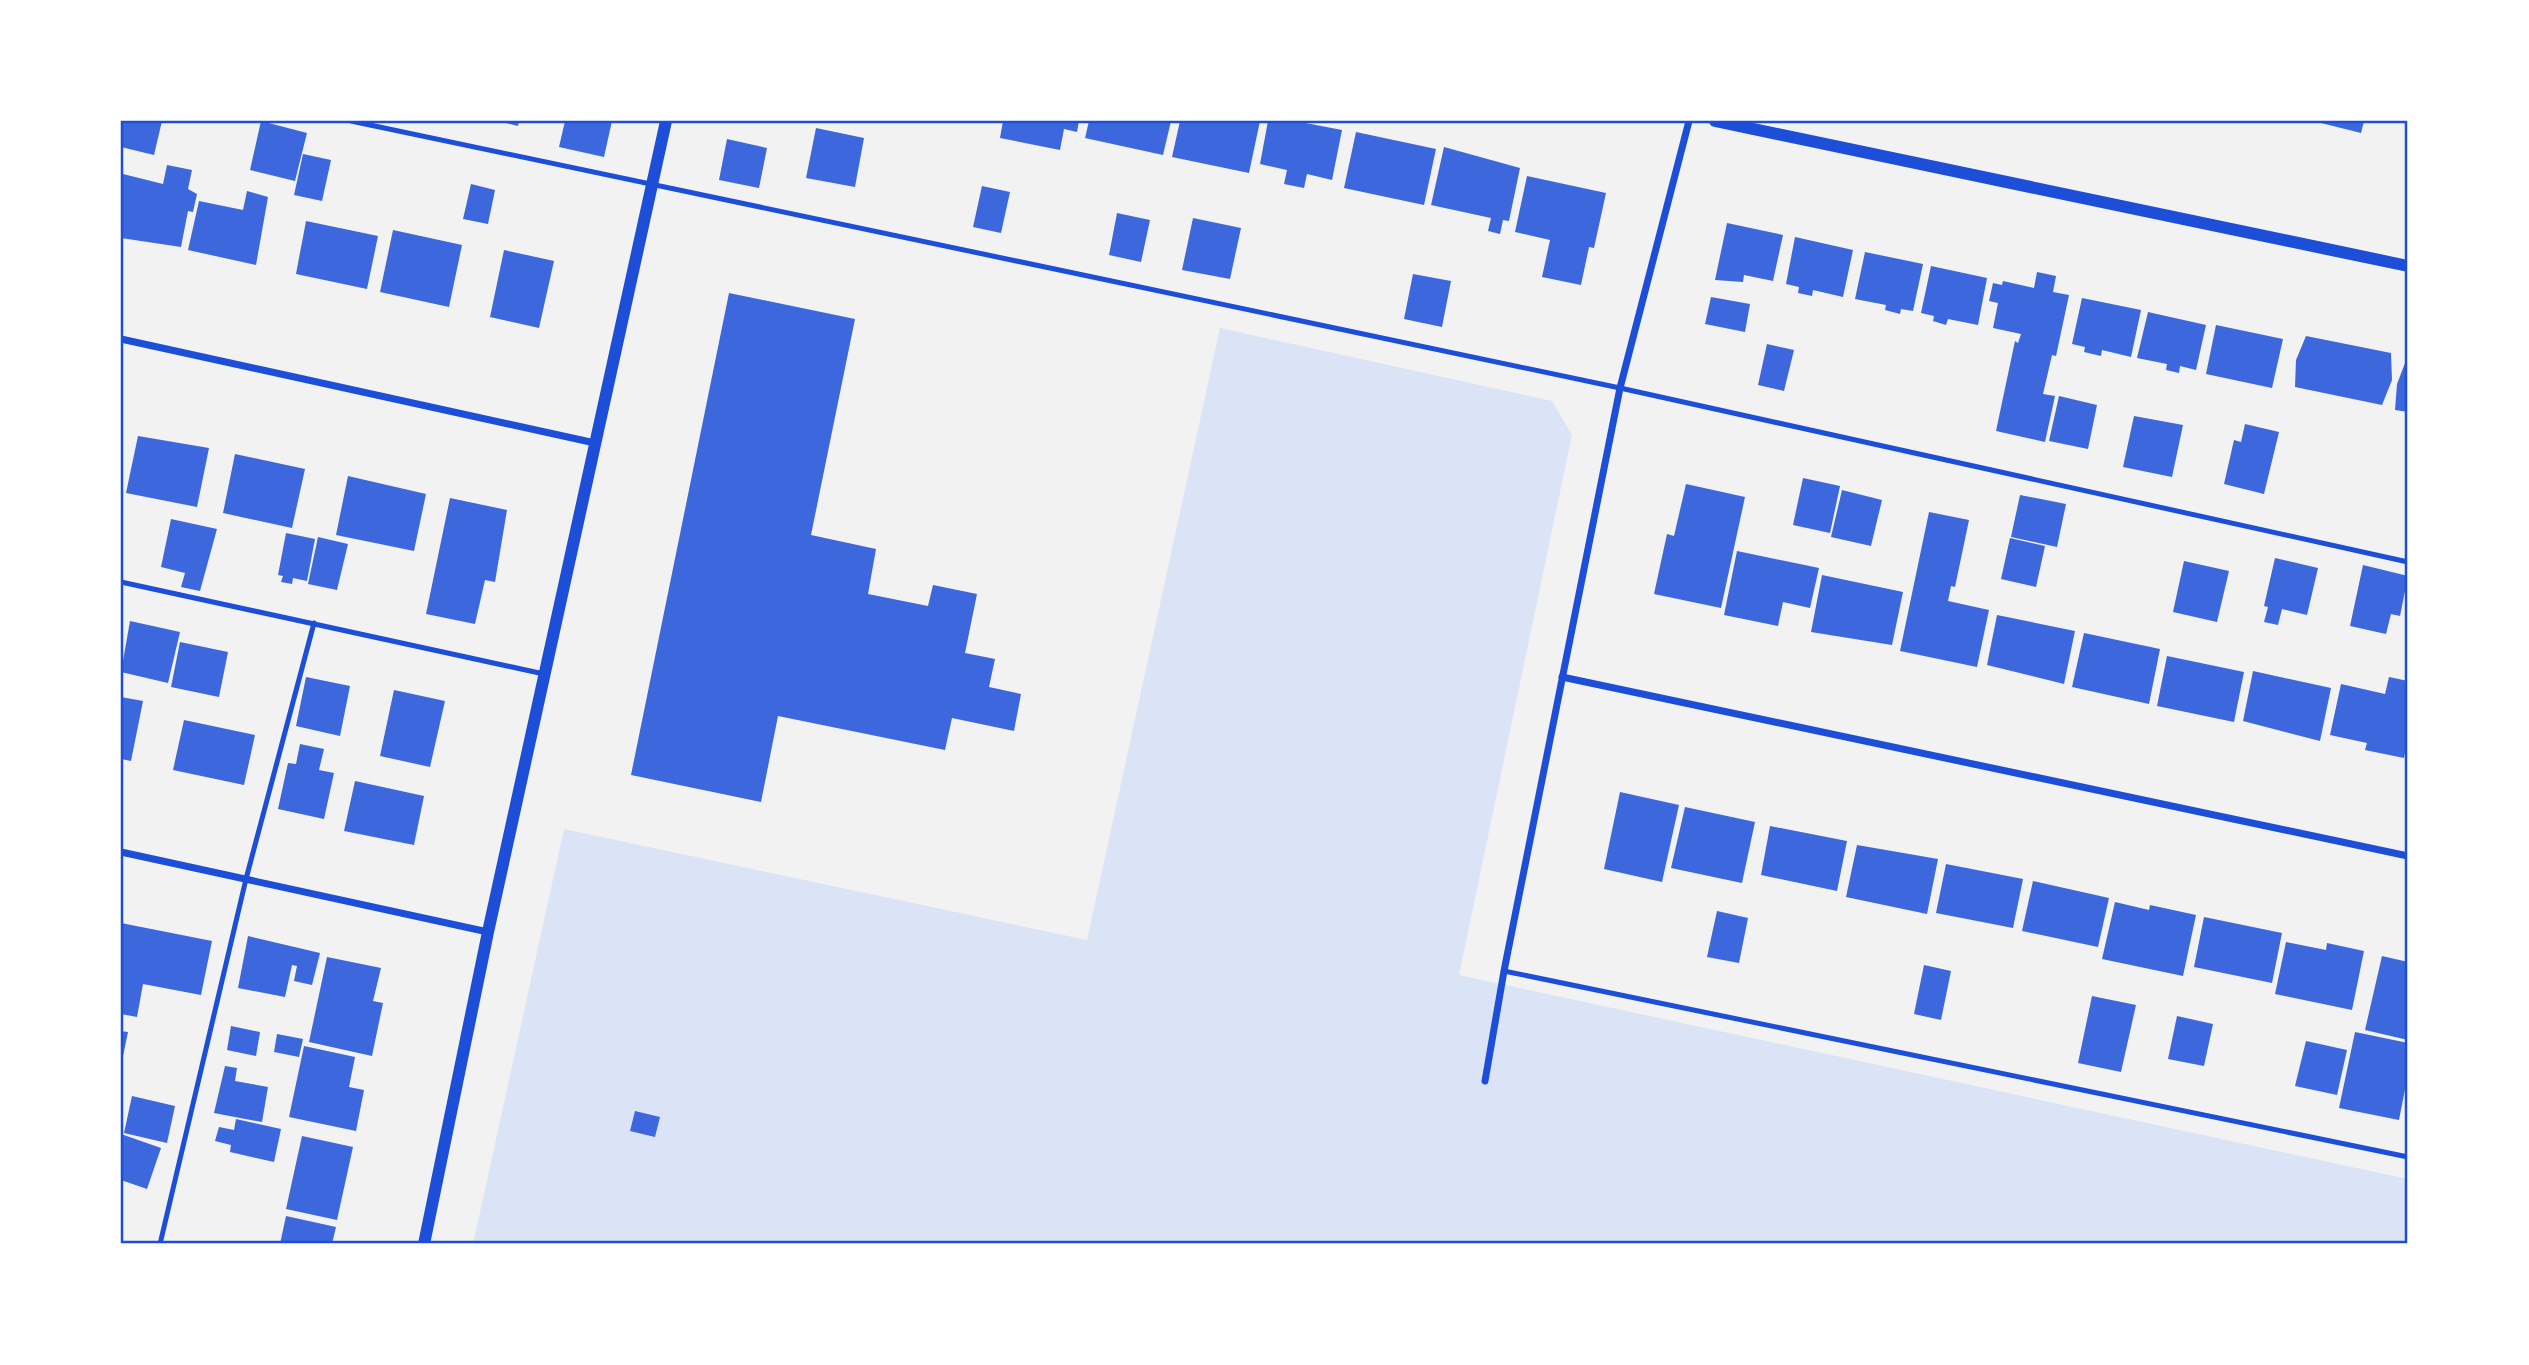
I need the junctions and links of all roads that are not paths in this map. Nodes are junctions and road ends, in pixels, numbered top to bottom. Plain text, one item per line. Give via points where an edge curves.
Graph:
1 (351, 121) edge
2 (666, 121) edge
3 (1689, 121) edge
4 (1715, 121) edge
5 (651, 184) junction
6 (2408, 266) edge
7 (121, 340) edge
8 (1620, 388) junction
9 (595, 443) junction
10 (2408, 562) edge
11 (121, 582) edge
12 (314, 623) junction
13 (544, 674) junction
14 (1562, 677) junction
15 (121, 852) edge
16 (2408, 856) edge
17 (246, 879) junction
18 (488, 932) junction
19 (1504, 971) junction
20 (1485, 1081) dead end
21 (2408, 1157) edge
22 (160, 1244) edge
23 (424, 1244) edge

1 - 5 lane
2 - 5 street
3 - 8 street
4 - 6 street
5 - 8 lane
5 - 9 street
7 - 9 street
8 - 10 lane
8 - 14 street
9 - 13 street
11 - 12 lane
12 - 13 lane
12 - 17 lane
13 - 18 street
14 - 16 street
14 - 19 street
15 - 17 street
17 - 18 street
17 - 22 lane
18 - 23 street
19 - 20 street
19 - 21 lane

